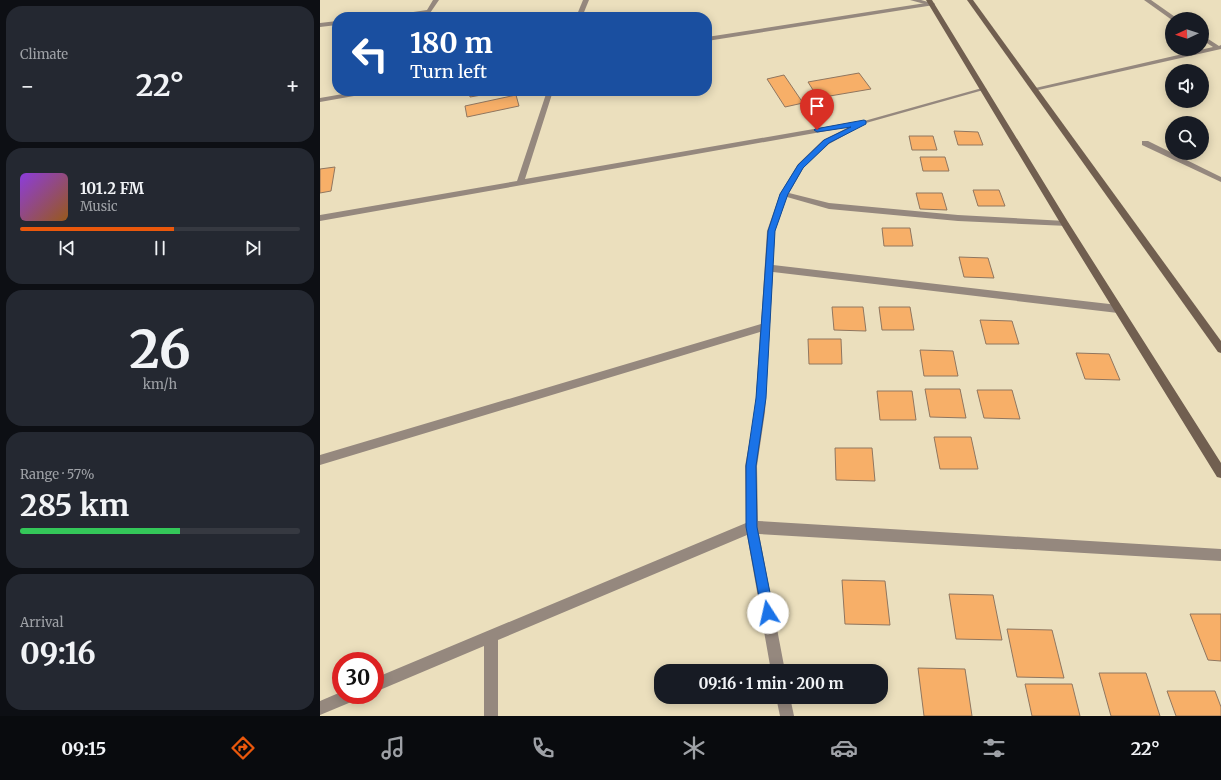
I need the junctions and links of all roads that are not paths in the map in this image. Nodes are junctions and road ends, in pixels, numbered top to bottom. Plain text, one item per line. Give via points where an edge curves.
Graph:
1 (436, 0) edge
2 (586, 0) edge
3 (913, 0) edge
4 (970, 0) edge
5 (1148, 0) edge
6 (930, 2) edge
7 (429, 11) joint
8 (421, 12) edge
9 (581, 12) edge
10 (1165, 12) edge
11 (332, 24) edge
12 (320, 25) edge
13 (712, 39) edge
14 (1209, 41) edge
15 (1220, 48) edge
16 (984, 89) junction
17 (1034, 89) junction
18 (343, 96) edge
19 (548, 96) edge
20 (320, 100) edge
21 (864, 122) junction
22 (1145, 143) dead end
23 (1221, 180) edge
24 (520, 183) junction
25 (784, 194) junction
26 (320, 218) edge
27 (1065, 224) junction
28 (770, 268) junction
29 (1118, 309) junction
30 (765, 327) junction
31 (1221, 350) edge
32 (320, 460) edge
33 (1221, 473) edge
34 (752, 527) junction
35 (1221, 554) edge
36 (491, 638) junction
37 (777, 664) edge
38 (384, 681) edge
39 (332, 703) edge
40 (784, 704) edge
41 (320, 708) edge
42 (491, 716) edge
43 (787, 716) edge

1 - 7 street
2 - 9 street
3 - 6 street
4 - 17 main road
5 - 10 street
6 - 13 street
6 - 16 main road
7 - 8 street
11 - 12 street
14 - 15 street
15 - 17 street
16 - 21 street
16 - 27 main road
17 - 31 main road
18 - 20 street
19 - 24 street
21 - 24 street
21 - 25 street via 826,142 801,166
22 - 23 street
24 - 26 street
25 - 27 street via 829,206 958,218
25 - 28 street via 771,231
27 - 29 main road
28 - 29 street
28 - 30 street
29 - 33 main road
30 - 32 street
30 - 34 street via 760,412 751,466
34 - 35 street
34 - 36 street
34 - 37 street
36 - 38 street
36 - 42 street
39 - 41 street
40 - 43 street

